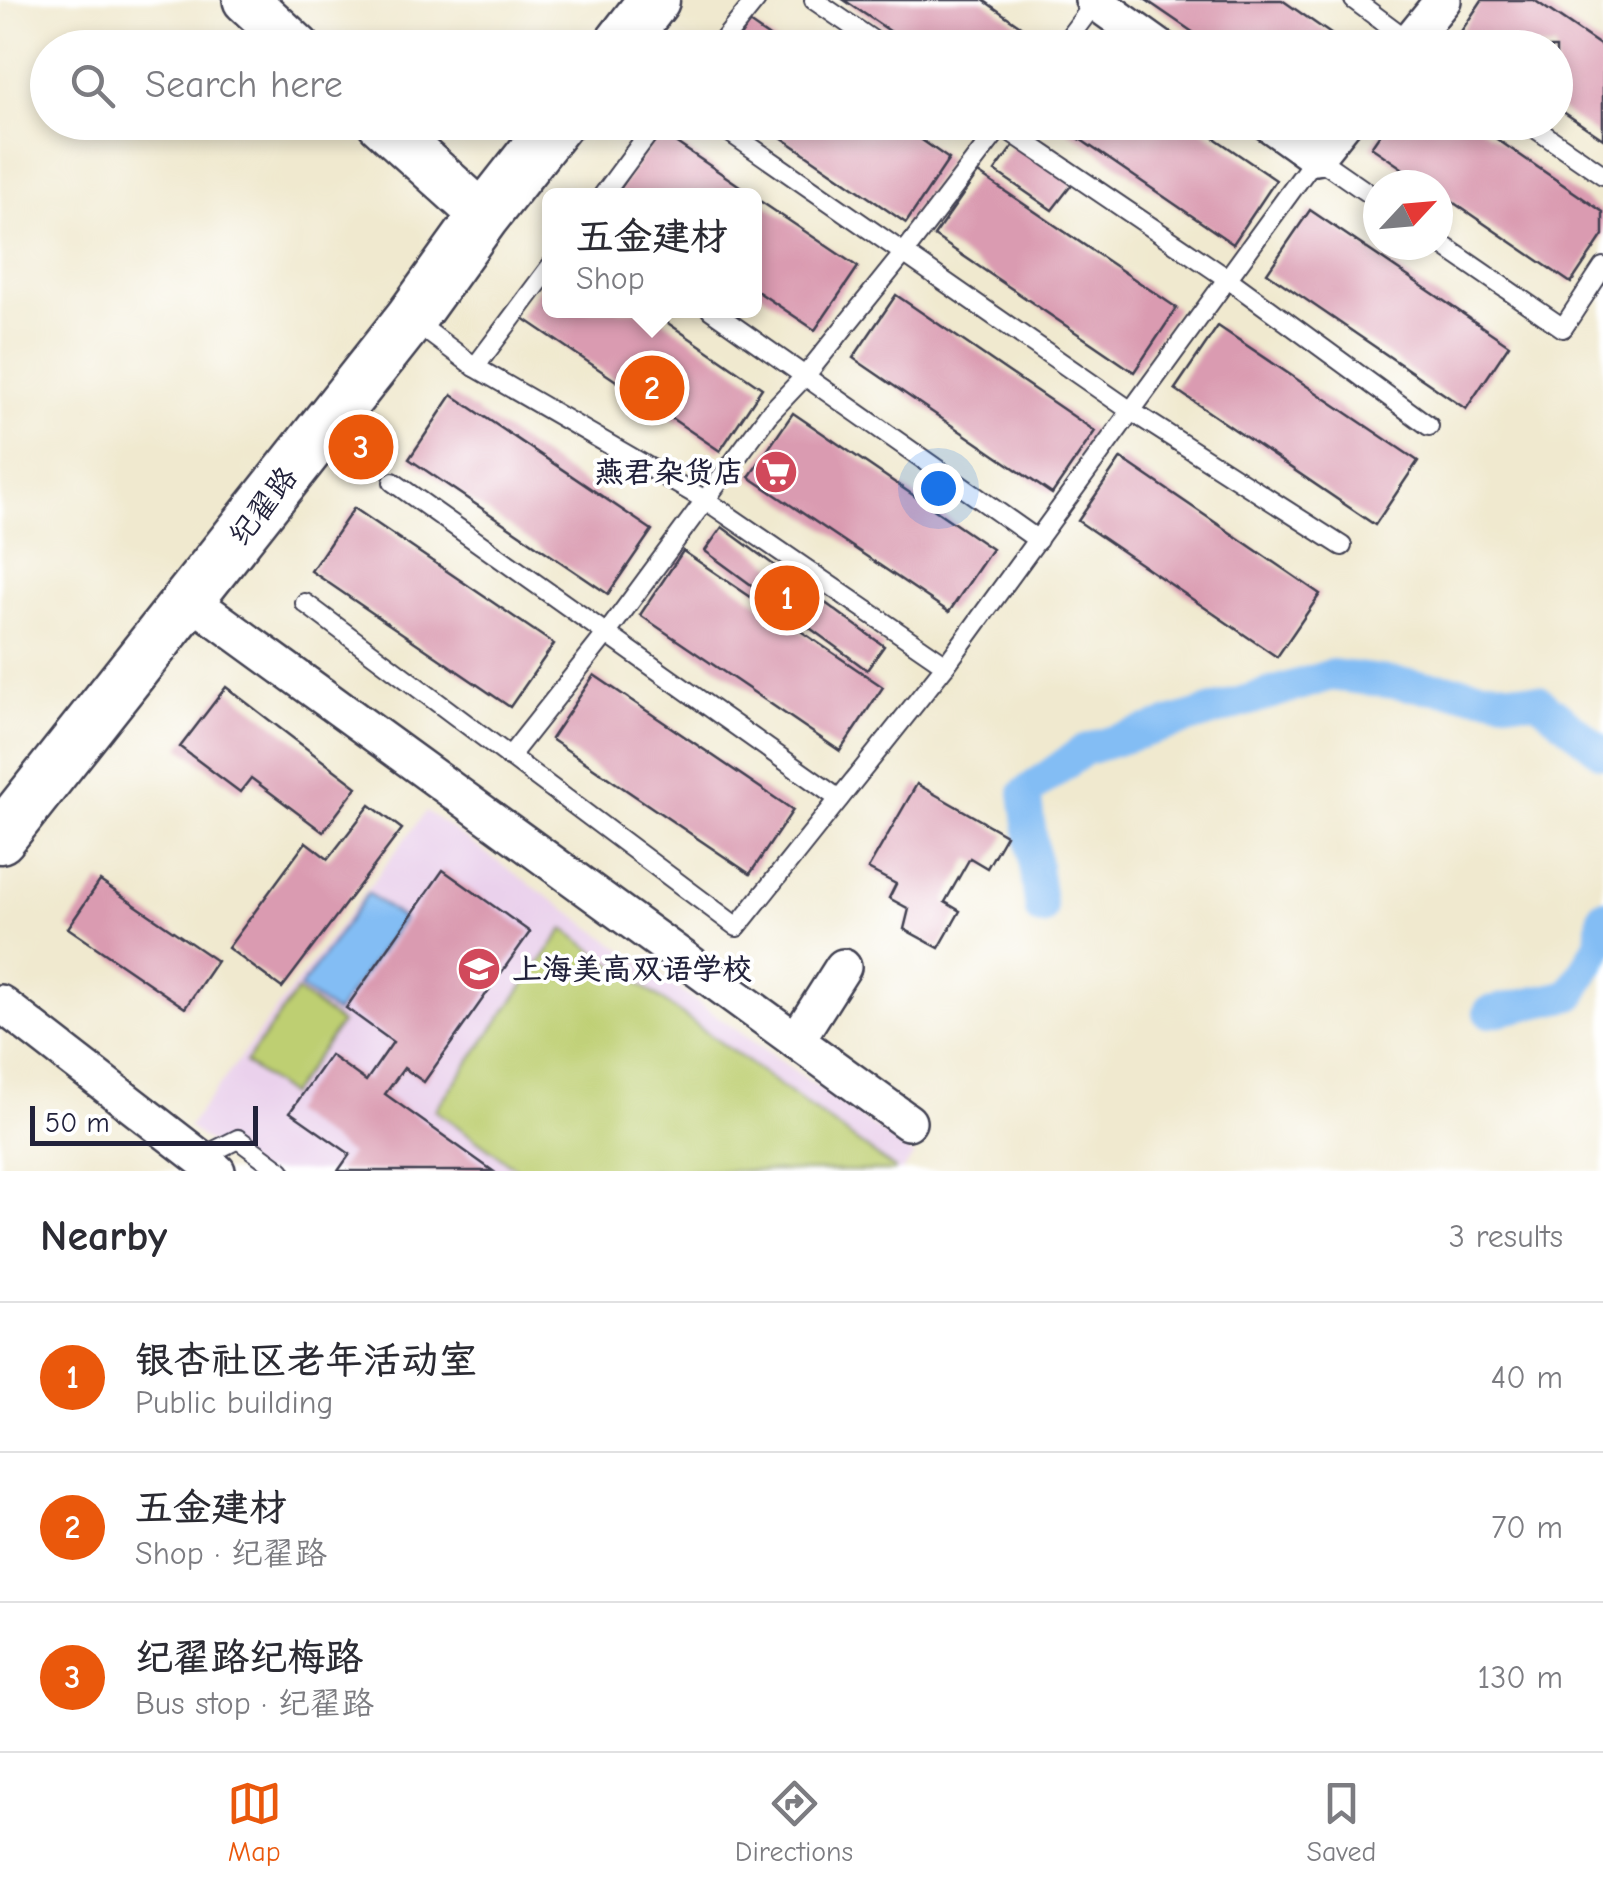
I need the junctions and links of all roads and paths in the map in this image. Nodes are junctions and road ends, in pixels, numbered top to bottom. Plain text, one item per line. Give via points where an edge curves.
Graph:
1 (246, 0) edge
2 (654, 0) edge
3 (756, 0) edge
4 (814, 0) edge
5 (1354, 0) edge
6 (1442, 0) edge
7 (1095, 1) edge
8 (278, 30) edge
9 (630, 30) edge
10 (732, 30) edge
11 (858, 30) edge
12 (1074, 30) edge
13 (1135, 30) edge
14 (1391, 30) edge
15 (1421, 30) edge
16 (400, 140) edge
17 (544, 140) edge
18 (644, 140) edge
19 (740, 140) edge
20 (988, 140) edge
21 (1024, 140) edge
22 (1291, 140) edge
23 (1330, 140) edge
24 (1552, 140) edge
25 (1316, 158) junction
26 (1603, 176) edge
27 (609, 188) edge
28 (1363, 190) edge
29 (484, 216) junction
30 (1453, 252) edge
31 (904, 254) junction
32 (1603, 267) edge
33 (542, 278) edge
34 (1228, 279) junction
35 (722, 318) edge
36 (410, 319) junction
37 (475, 366) junction
38 (804, 376) junction
39 (1131, 412) junction
40 (1429, 426) dead end
41 (393, 482) dead end
42 (707, 501) junction
43 (1038, 540) junction
44 (1342, 546) dead end
45 (189, 598) junction
46 (305, 603) dead end
47 (607, 634) junction
48 (946, 665) junction
49 (510, 757) junction
50 (840, 799) junction
51 (0, 838) edge
52 (844, 968) dead end
53 (0, 1003) edge
54 (796, 1041) junction
55 (908, 1122) dead end
56 (208, 1164) edge
57 (282, 1171) edge

1 - 8 street
2 - 9 main road
3 - 10 lane
4 - 11 lane
5 - 14 lane
6 - 15 street
7 - 12 lane
7 - 13 street
16 - 29 street
17 - 29 main road, 纪翟路
18 - 27 lane
19 - 31 lane
20 - 31 lane
21 - 34 lane
22 - 25 street
23 - 25 street
24 - 26 lane
25 - 28 lane
25 - 34 lane
29 - 36 main road, 纪翟路
30 - 32 lane via 1563,328
31 - 38 lane
31 - 39 lane
33 - 37 lane
34 - 39 lane
34 - 40 lane
35 - 38 lane
36 - 37 lane
36 - 45 main road, 纪翟路
37 - 42 lane
38 - 42 lane
38 - 43 lane
39 - 43 lane
39 - 44 lane
41 - 47 lane
42 - 47 lane
42 - 48 lane
43 - 48 lane
45 - 51 main road, 纪翟路
45 - 54 street
46 - 49 lane
47 - 49 lane
47 - 50 lane
48 - 50 lane
49 - 50 lane via 737,927
52 - 54 street
53 - 56 street
54 - 55 street
56 - 57 lane via 238,1139

